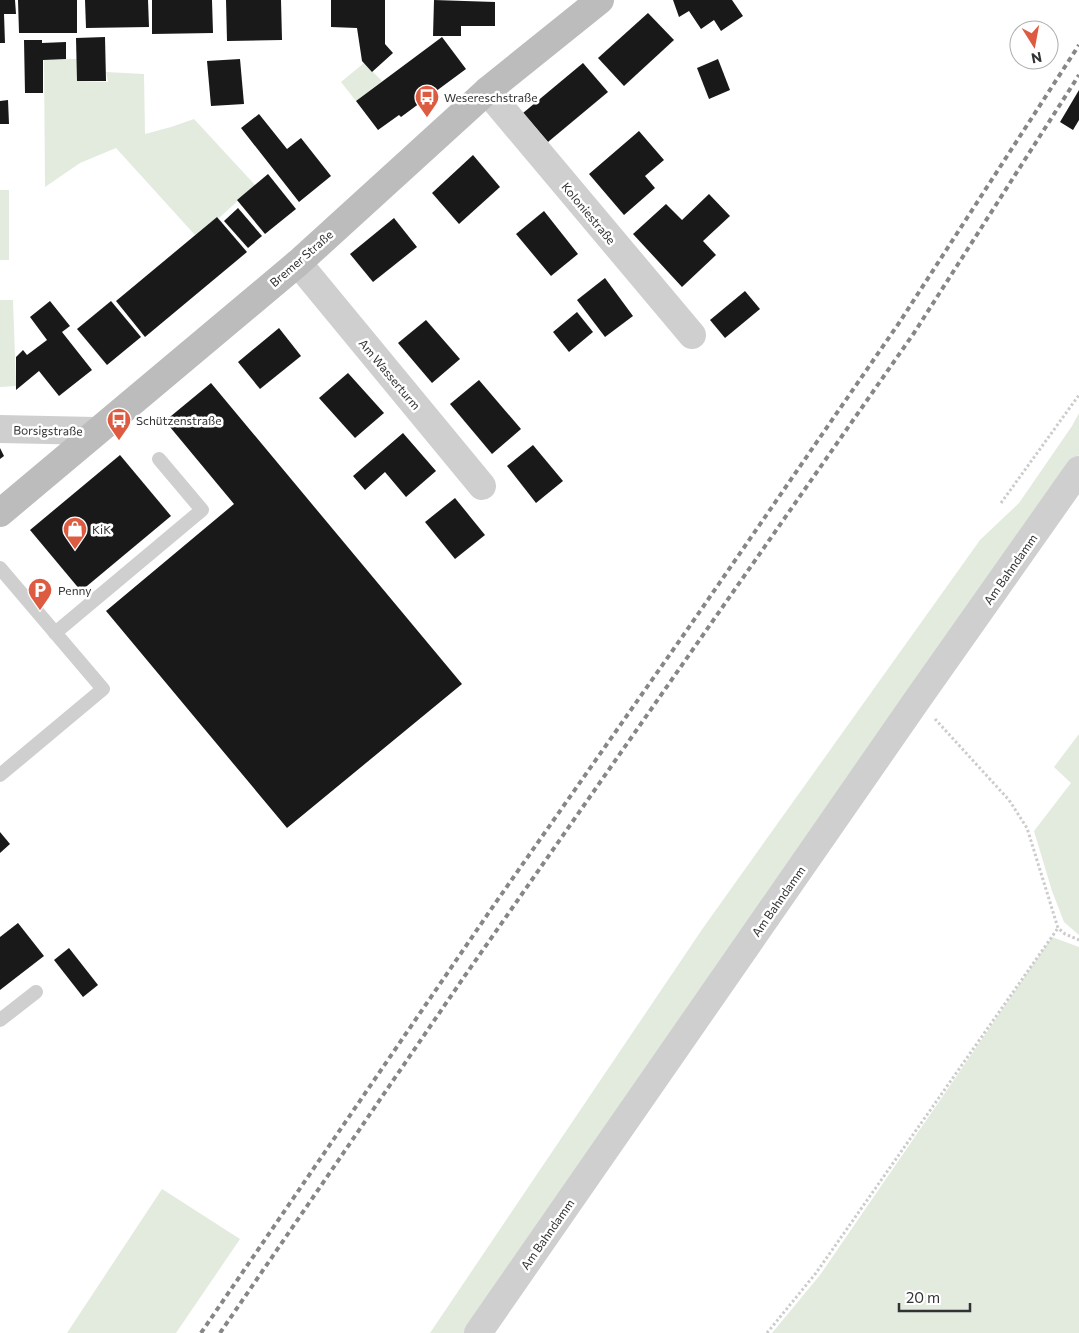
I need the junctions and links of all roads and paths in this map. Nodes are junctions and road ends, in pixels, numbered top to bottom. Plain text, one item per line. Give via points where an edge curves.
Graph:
1 (591, 2) edge
2 (487, 91) junction
3 (298, 263) junction
4 (692, 335) dead end
5 (1079, 395) edge
6 (0, 430) edge
7 (96, 431) junction
8 (159, 458) dead end
9 (1079, 470) edge
10 (482, 486) dead end
11 (1001, 503) dead end
12 (0, 513) edge
13 (0, 568) edge
14 (55, 633) junction
15 (917, 700) junction
16 (0, 775) edge
17 (1058, 928) junction
18 (1079, 940) edge
19 (36, 992) dead end
20 (0, 1020) edge
21 (478, 1333) edge
22 (767, 1333) edge

1 - 2 main road, Bremer Straße
2 - 3 main road, Bremer Straße
2 - 4 street, Koloniestraße
3 - 7 main road, Bremer Straße
3 - 10 street, Am Wasserturm
5 - 11 path
6 - 7 street, Borsigstraße
7 - 12 main road, Bremer Straße
8 - 14 lane via 202,510
9 - 15 street, Am Bahndamm
13 - 14 lane
14 - 16 lane via 103,689
15 - 17 path via 1009,800 1026,828
15 - 21 street, Am Bahndamm
17 - 18 path
17 - 22 path via 816,1273
19 - 20 lane

